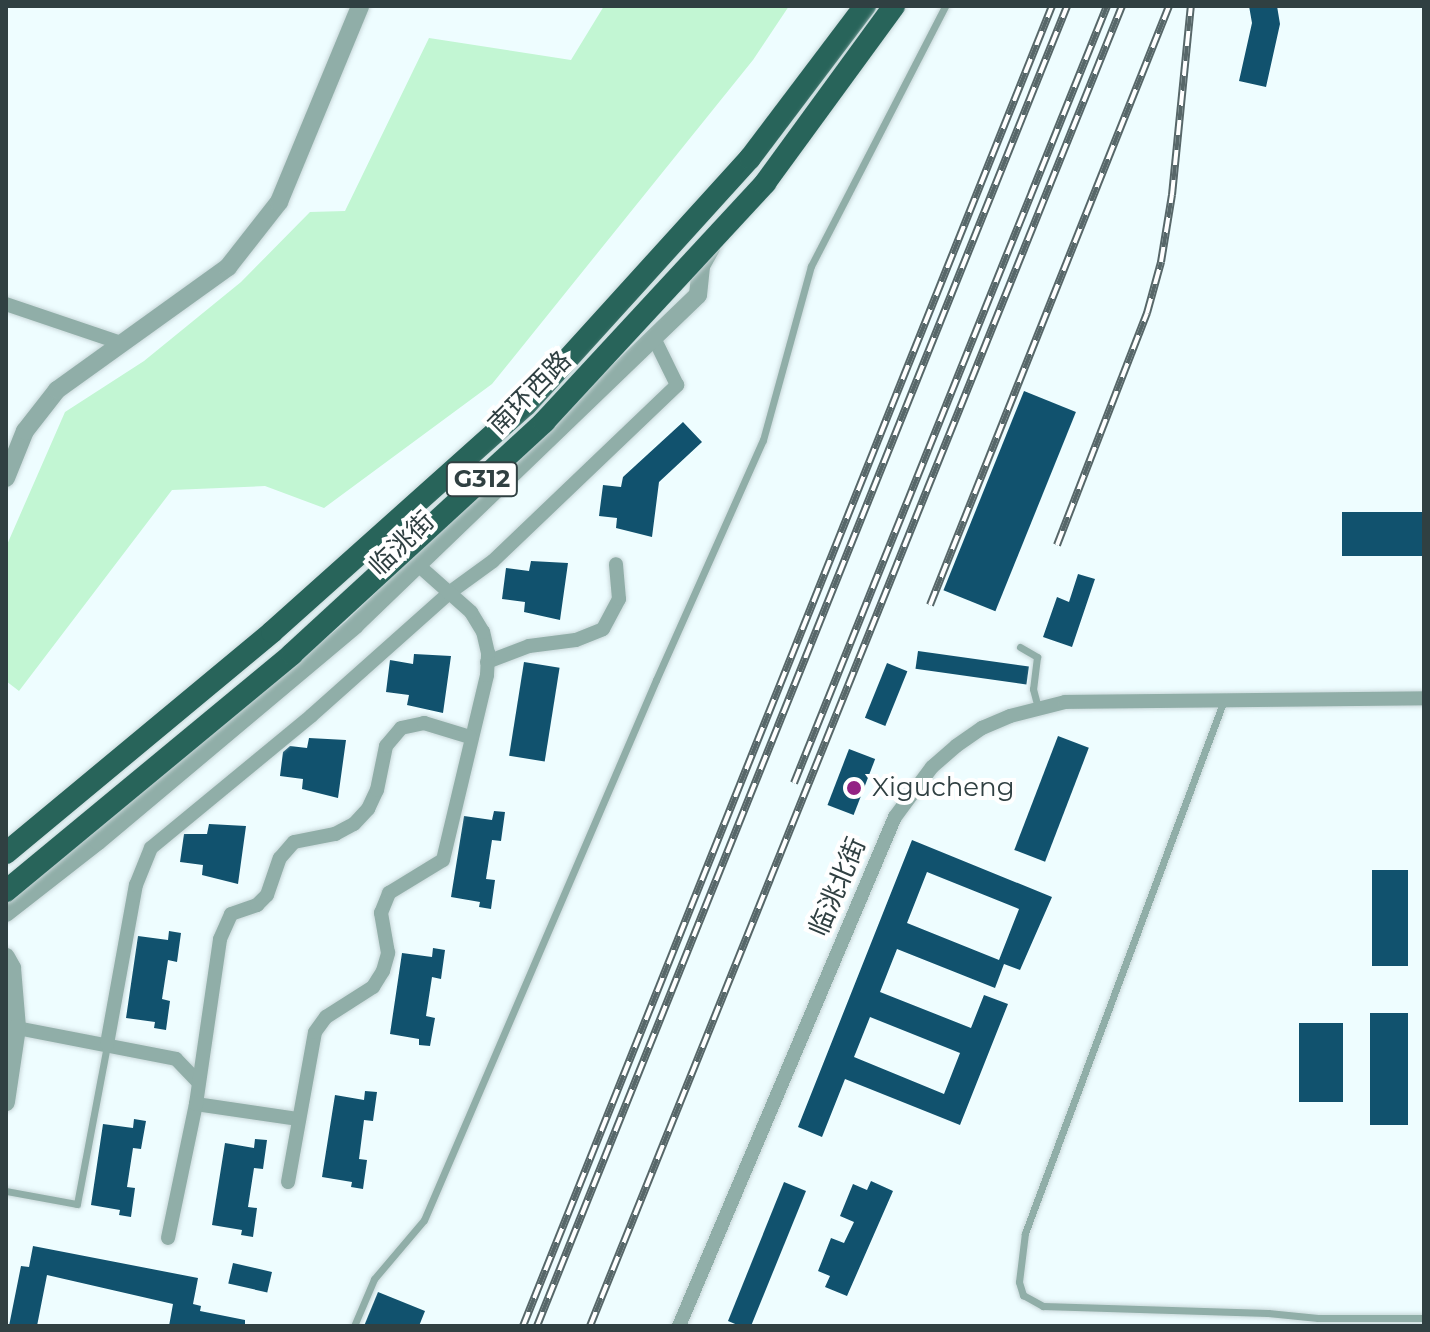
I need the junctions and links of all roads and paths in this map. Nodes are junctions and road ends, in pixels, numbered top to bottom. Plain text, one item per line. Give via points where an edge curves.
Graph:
1 (360, 6) edge
2 (865, 6) edge
3 (885, 6) edge
4 (894, 6) edge
5 (945, 6) edge
6 (6, 304) edge
7 (654, 338) junction
8 (121, 343) junction
9 (6, 478) edge
10 (616, 564) dead end
11 (418, 565) junction
12 (449, 593) junction
13 (1020, 647) dead end
14 (487, 662) junction
15 (1225, 698) junction
16 (1424, 698) edge
17 (1038, 708) junction
18 (470, 737) junction
19 (6, 853) edge
20 (6, 891) edge
21 (6, 913) edge
22 (6, 957) edge
23 (17, 1028) junction
24 (107, 1044) junction
25 (197, 1081) junction
26 (6, 1102) edge
27 (196, 1104) junction
28 (297, 1119) junction
29 (288, 1182) dead end
30 (6, 1191) edge
31 (168, 1238) dead end
32 (1424, 1318) edge
33 (354, 1326) edge
34 (679, 1326) edge

1 - 8 street via 279,202 228,267
2 - 19 highway, 南环西路 / G312 via 750,158 526,405 272,632
3 - 7 street, 临洮街 via 724,223 701,266 698,295
4 - 20 highway, 南环西路 / G312, bridge via 765,183 544,422 292,654
5 - 33 lane via 811,266 763,440 424,1220 374,1279
6 - 8 street
7 - 11 street, 临洮街
7 - 12 street via 677,385 493,561
8 - 9 street via 57,390 25,431
10 - 14 street via 619,599 603,629
11 - 12 street
11 - 21 street, 临洮街 via 343,636
12 - 14 street via 471,612 483,632
12 - 24 street via 151,848 136,885
13 - 17 lane via 1037,657 1033,689
14 - 18 street
15 - 16 street, 临洮北街
15 - 17 street, 临洮北街 via 1109,699
15 - 32 lane via 1025,1233 1019,1282 1023,1295 1043,1306
17 - 34 street, 临洮北街 via 982,728 956,746 932,767 895,817
18 - 25 street via 424,723 401,728 386,746 368,809 335,834 294,842 280,858 267,895 257,905 231,914 220,939
18 - 28 street via 443,860 398,886 383,902 388,953 383,971 373,987 326,1017 315,1032
22 - 23 street via 12,968
23 - 24 street
23 - 26 street
24 - 25 street via 176,1059
24 - 30 lane via 77,1204
25 - 27 street
27 - 28 street
27 - 31 street
28 - 29 street

